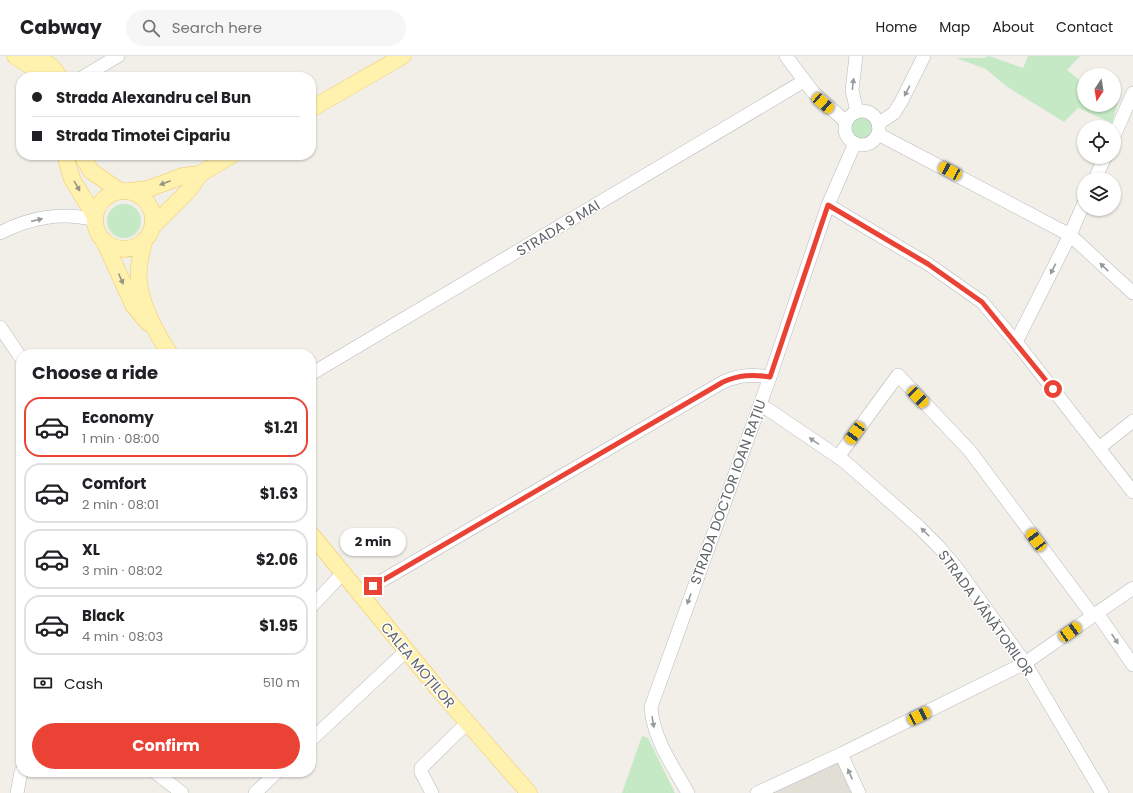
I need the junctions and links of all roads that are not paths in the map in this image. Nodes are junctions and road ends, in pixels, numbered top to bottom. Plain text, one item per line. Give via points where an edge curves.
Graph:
1 (15, 56) edge
2 (37, 56) edge
3 (118, 56) edge
4 (403, 56) edge
5 (786, 56) edge
6 (856, 56) edge
7 (924, 56) edge
8 (37, 72) edge
9 (56, 72) edge
10 (91, 72) edge
11 (804, 81) junction
12 (1133, 93) edge
13 (316, 106) edge
14 (857, 112) junction
15 (1121, 120) edge
16 (846, 122) junction
17 (878, 129) junction
18 (855, 143) junction
19 (66, 160) edge
20 (85, 160) edge
21 (224, 160) edge
22 (200, 174) junction
23 (124, 191) junction
24 (828, 205) junction
25 (1078, 216) edge
26 (94, 217) junction
27 (152, 226) junction
28 (0, 233) edge
29 (1070, 235) junction
30 (144, 242) junction
31 (105, 243) junction
32 (1133, 293) edge
33 (0, 327) edge
34 (154, 328) junction
35 (1016, 342) junction
36 (167, 349) edge
37 (16, 351) edge
38 (316, 371) edge
39 (770, 377) junction
40 (760, 404) junction
41 (1133, 421) edge
42 (1099, 448) junction
43 (838, 457) junction
44 (1133, 492) edge
45 (316, 540) edge
46 (343, 573) junction
47 (1133, 588) edge
48 (359, 594) junction
49 (316, 602) edge
50 (1095, 614) junction
51 (406, 651) junction
52 (1025, 663) junction
53 (1133, 666) edge
54 (467, 723) junction
55 (316, 735) edge
56 (841, 754) junction
57 (20, 777) edge
58 (162, 777) edge
59 (272, 777) edge
60 (17, 793) edge
61 (182, 793) edge
62 (255, 793) edge
63 (432, 793) edge
64 (529, 793) edge
65 (688, 793) edge
66 (757, 793) edge
67 (859, 793) edge
68 (1102, 793) edge

1 - 8 main road
2 - 9 main road
3 - 10 street
4 - 13 main road
5 - 11 street
14 -> 6 street via 852,90
7 -> 17 street via 901,102
11 - 16 street via 823,103
11 - 38 street, STRADA 9 MAI
12 - 15 street
14 - 16 street
14 - 17 street via 868,112 876,119
16 - 18 street via 846,132
17 - 18 street via 871,142 860,145
17 - 29 street
18 - 24 street, STRADA DOCTOR IOAN RAȚIU
19 -> 26 main road via 72,179
20 - 23 main road via 91,170
21 - 22 main road
22 -> 23 main road via 183,176 148,189
22 - 27 main road via 189,190
23 - 26 main road via 103,199
23 - 27 main road via 142,197 150,208
24 - 35 street via 928,264 982,302
24 - 39 street, STRADA DOCTOR IOAN RAȚIU
25 - 29 street
28 -> 26 street via 25,223 56,216
26 - 31 main road via 97,233
27 - 30 main road
32 -> 29 street
29 -> 35 street
30 - 31 main road via 127,250
30 - 34 main road via 139,282 141,295
31 -> 34 main road via 133,305
33 - 37 street
34 - 36 main road
35 - 42 street
39 - 40 street, STRADA DOCTOR IOAN RAȚIU
39 - 48 street via 755,374 737,376 723,382
43 -> 40 street, STRADA VÂNĂTORILOR
40 -> 65 street, STRADA DOCTOR IOAN RAȚIU via 651,707 657,736
41 - 42 street
42 - 44 street
43 - 50 street via 898,375 970,451
52 -> 43 street, STRADA VÂNĂTORILOR via 938,546
45 - 46 main road, CALEA MOȚILOR
46 - 48 main road, CALEA MOȚILOR
46 - 49 street
47 - 50 street
48 - 51 main road, CALEA MOȚILOR
50 - 52 street
50 -> 53 street
51 - 54 main road, CALEA MOȚILOR
51 - 55 street
52 - 56 street
52 - 68 street, STRADA VÂNĂTORILOR
54 - 63 street via 421,768
54 - 64 main road, CALEA MOȚILOR
56 - 66 street
67 -> 56 street
57 - 60 street
58 - 61 street
59 - 62 street

